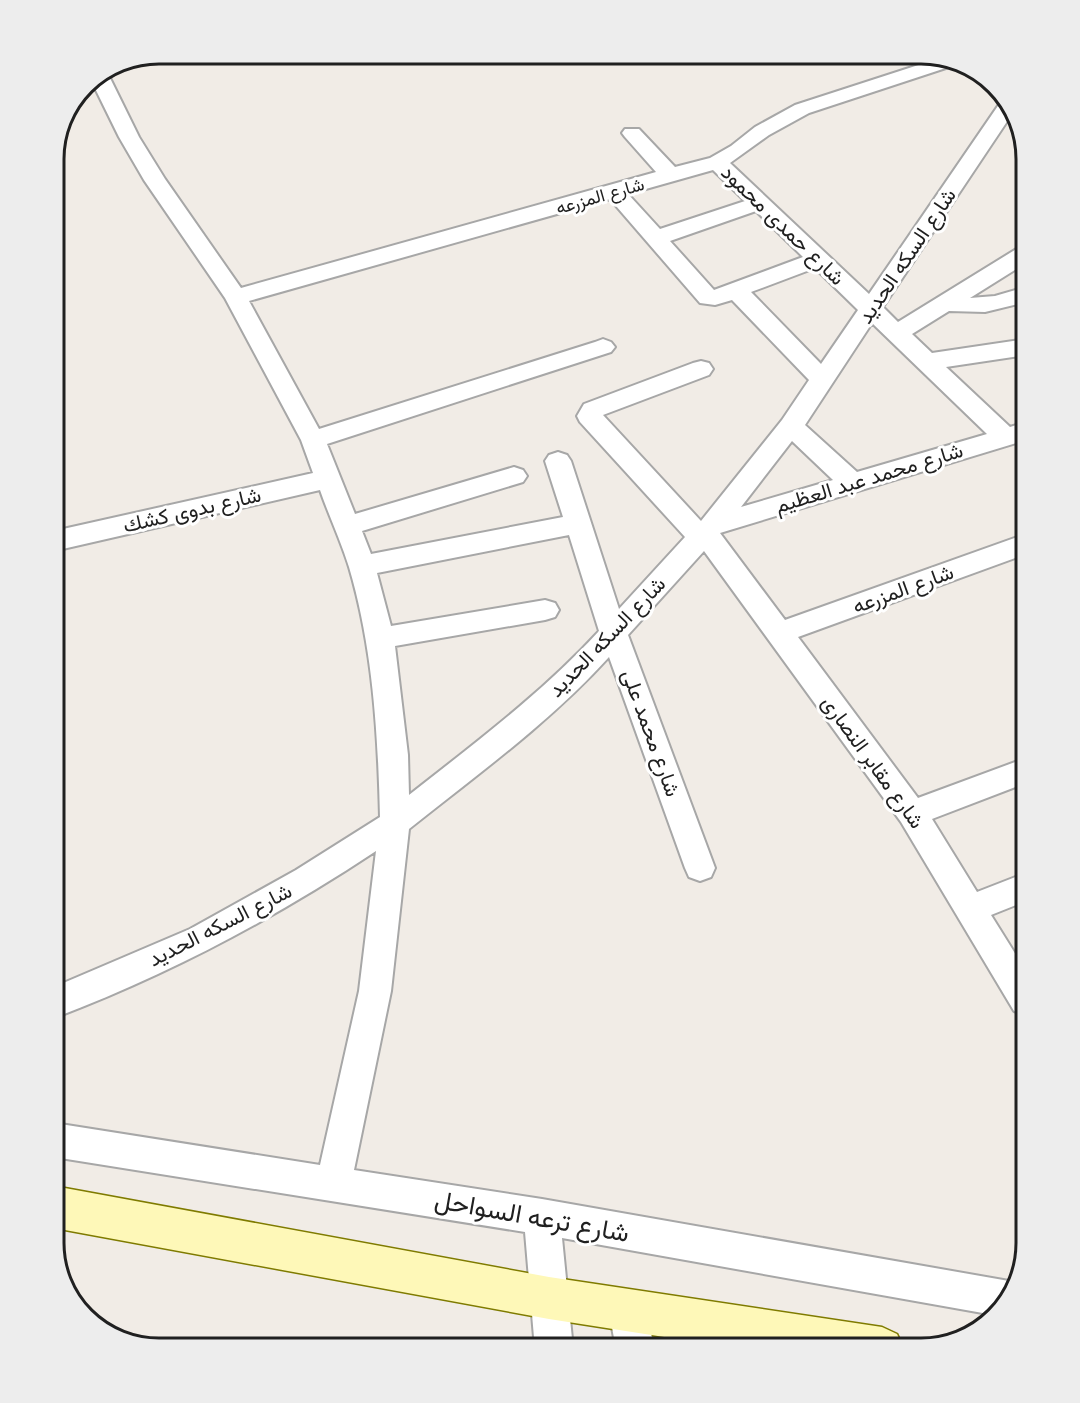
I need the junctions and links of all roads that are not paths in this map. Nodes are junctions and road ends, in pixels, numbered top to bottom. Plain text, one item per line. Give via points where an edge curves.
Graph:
1 (934, 66) edge
2 (104, 83) edge
3 (1003, 113) edge
4 (633, 133) dead end
5 (717, 162) junction
6 (671, 176) junction
7 (615, 192) junction
8 (760, 203) junction
9 (656, 238) junction
10 (819, 259) junction
11 (1016, 259) edge
12 (736, 290) junction
13 (236, 297) junction
14 (1016, 297) edge
15 (943, 303) junction
16 (872, 309) junction
17 (897, 333) junction
18 (603, 347) dead end
19 (1016, 349) edge
20 (927, 362) junction
21 (701, 369) dead end
22 (823, 380) junction
23 (790, 426) junction
24 (1016, 434) edge
25 (313, 440) junction
26 (558, 461) dead end
27 (514, 476) dead end
28 (329, 479) junction
29 (853, 483) junction
30 (578, 524) junction
31 (348, 526) junction
32 (706, 532) junction
33 (65, 539) edge
34 (1016, 548) edge
35 (362, 566) junction
36 (545, 610) dead end
37 (779, 633) junction
38 (614, 634) junction
39 (380, 638) junction
40 (1016, 774) edge
41 (912, 813) junction
42 (395, 823) junction
43 (700, 868) dead end
44 (1016, 891) edge
45 (970, 909) junction
46 (1016, 984) edge
47 (64, 999) edge
48 (64, 1142) edge
49 (334, 1183) junction
50 (64, 1209) edge
51 (542, 1217) junction
52 (998, 1297) edge
53 (549, 1298) junction
54 (631, 1330) edge
55 (717, 1336) edge
56 (553, 1338) edge
57 (742, 1338) edge

1 - 5 street, شارع المزرعه via 802,110
2 - 13 street via 155,180
3 - 16 street, شارع السكه الحديد
4 - 6 street
5 - 6 street, شارع المزرعه
5 - 8 street, شارع حمدى محمود
6 - 7 street, شارع المزرعه
7 - 9 street
7 - 13 street, شارع المزرعه
8 - 9 street
8 - 10 street, شارع حمدى محمود
9 - 12 street via 705,297
10 - 12 street
10 - 16 street, شارع حمدى محمود
11 - 15 street
12 - 22 street
13 - 25 street
14 - 15 street via 987,306
15 - 17 street
16 - 17 street, شارع حمدى محمود
16 - 22 street, شارع السكه الحديد
17 - 20 street, شارع حمدى محمود
18 - 25 street
19 - 20 street
20 - 24 street, شارع حمدى محمود
21 - 32 street, شارع مقابر النصارى via 593,410 589,416
22 - 23 street, شارع السكه الحديد
23 - 29 street
23 - 32 street, شارع السكه الحديد
24 - 29 street, شارع محمد عبد العظيم
25 - 28 street
26 - 30 street, شارع محمد على
27 - 31 street
28 - 31 street
28 - 33 street, شارع بدوى كشك
29 - 32 street, شارع محمد عبد العظيم
30 - 35 street
30 - 38 street, شارع محمد على
31 - 35 street
32 - 37 street, شارع مقابر النصارى
32 - 38 street, شارع السكه الحديد
34 - 37 street, شارع المزرعه
35 - 39 street
36 - 39 street
37 - 41 street, شارع مقابر النصارى
38 - 42 street, شارع السكه الحديد via 526,719
38 - 43 street, شارع محمد على
39 - 42 street via 393,755
40 - 41 street
41 - 45 street, شارع مقابر النصارى
42 - 47 street, شارع السكه الحديد via 307,880 201,939
42 - 49 street via 375,991
44 - 45 street
45 - 46 street, شارع مقابر النصارى
48 - 49 street, شارع ترعه السواحل
49 - 51 street, شارع ترعه السواحل
50 - 53 main road
51 - 52 street, شارع ترعه السواحل
51 - 53 street
53 - 54 main road
53 - 56 street
54 - 55 main road
55 - 57 main road

